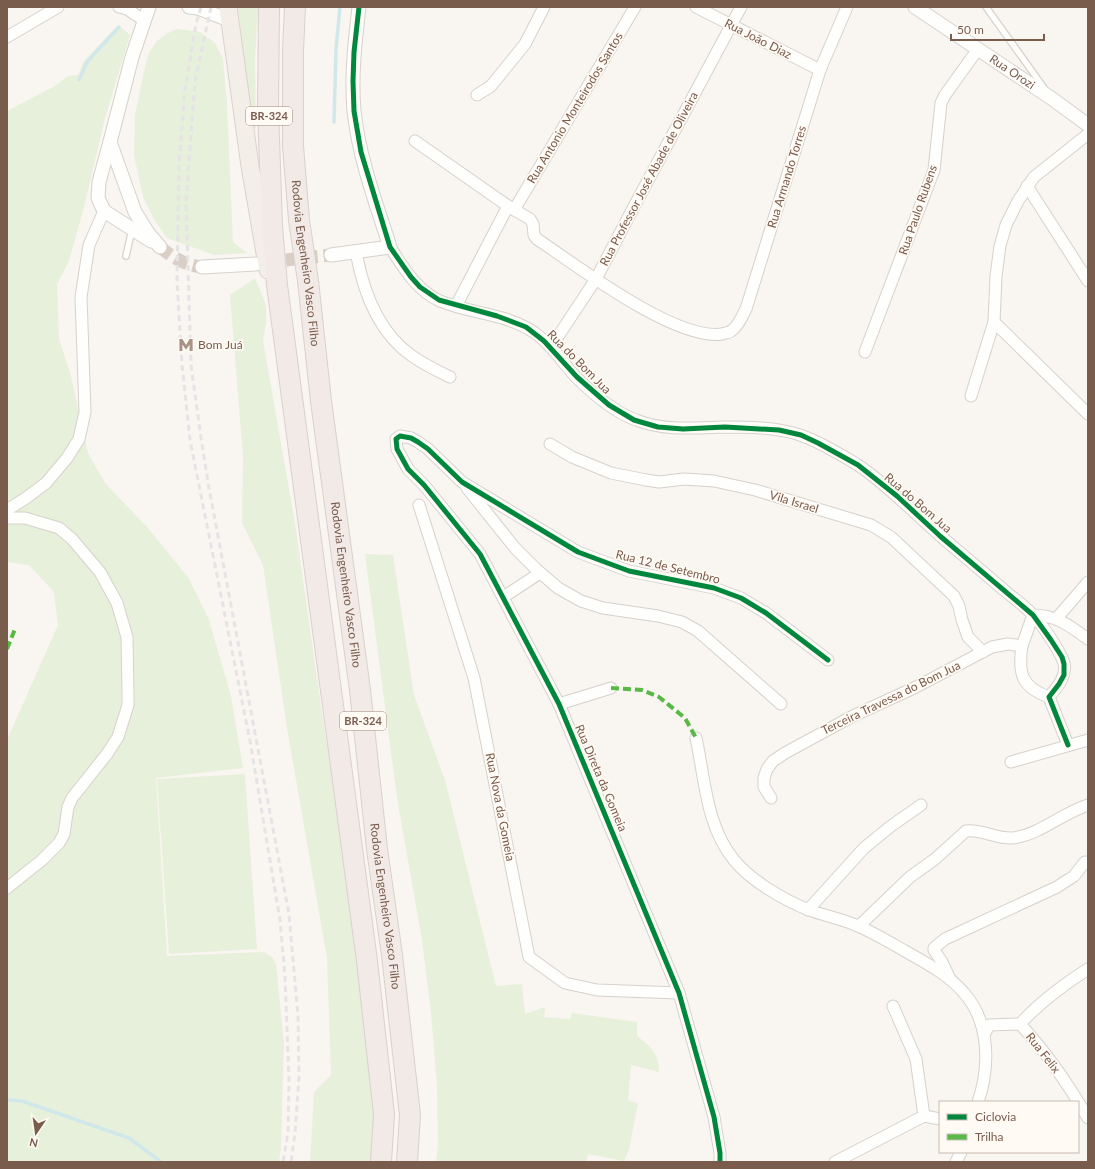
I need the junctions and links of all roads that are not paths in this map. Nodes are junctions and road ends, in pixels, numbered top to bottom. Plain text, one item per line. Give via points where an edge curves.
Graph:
1 (58, 7) edge
2 (146, 7) edge
3 (149, 7) edge
4 (189, 7) edge
5 (269, 7) edge
6 (295, 7) edge
7 (302, 7) edge
8 (359, 7) edge
9 (544, 7) edge
10 (635, 7) edge
11 (696, 7) edge
12 (741, 7) edge
13 (848, 7) edge
14 (915, 7) edge
15 (986, 7) edge
16 (123, 8) edge
17 (228, 14) edge
18 (145, 21) junction
19 (731, 26) junction
20 (7, 36) edge
21 (978, 49) junction
22 (293, 51) junction
23 (820, 70) junction
24 (477, 95) dead end
25 (1051, 98) junction
26 (1088, 125) edge
27 (1088, 134) edge
28 (415, 141) dead end
29 (110, 142) junction
30 (1027, 186) junction
31 (511, 208) junction
32 (104, 211) junction
33 (135, 212) junction
34 (132, 229) junction
35 (390, 247) junction
36 (356, 252) junction
37 (331, 255) tunnel mouth
38 (126, 256) dead end
39 (256, 264) tunnel mouth
40 (202, 267) tunnel mouth
41 (596, 279) junction
42 (1088, 281) edge
43 (456, 306) junction
44 (994, 322) junction
45 (551, 347) junction
46 (286, 349) junction
47 (865, 352) dead end
48 (450, 377) dead end
49 (971, 396) dead end
50 (1088, 414) edge
51 (400, 436) joint
52 (550, 444) dead end
53 (462, 482) junction
54 (419, 505) dead end
55 (7, 510) edge
56 (7, 518) edge
57 (540, 573) junction
58 (1088, 582) edge
59 (508, 594) dead end
60 (1034, 615) junction
61 (1056, 619) junction
62 (1088, 639) edge
63 (1022, 646) junction
64 (983, 652) junction
65 (828, 660) dead end
66 (611, 688) dead end
67 (1049, 697) junction
68 (559, 704) junction
69 (781, 704) dead end
70 (696, 738) dead end
71 (1088, 740) edge
72 (1068, 745) junction
73 (1011, 762) dead end
74 (771, 798) dead end
75 (921, 805) dead end
76 (1088, 805) edge
77 (1085, 862) dead end
78 (7, 888) edge
79 (808, 910) junction
80 (859, 926) junction
81 (1088, 969) edge
82 (950, 980) junction
83 (680, 993) junction
84 (893, 1006) dead end
85 (1020, 1024) junction
86 (984, 1035) junction
87 (978, 1101) edge
88 (1078, 1101) edge
89 (1079, 1103) edge
90 (924, 1116) junction
91 (1088, 1118) edge
92 (939, 1119) edge
93 (381, 1162) edge
94 (407, 1162) edge
95 (720, 1162) edge
96 (835, 1162) edge

1 - 20 street
2 - 16 street
3 - 18 street
4 - 17 street
5 - 46 highway, Rodovia Engenheiro Vasco Filho / BR-324 via 268,108 272,226
6 - 22 highway, Rodovia Engenheiro Vasco Filho / BR-324
7 - 22 main road
8 - 35 street, Rua do Bom Jua via 354,52 354,111 361,152
9 - 24 street via 525,44 491,86
10 - 31 street, Rua Antonio Monteirodos Santos
11 - 19 street, Rua João Diaz
12 - 19 street, Rua Professor José Abade de Oliveira
13 - 23 street, Rua Armando Torres
14 - 21 street, Rua Orozi via 934,16
15 - 25 lane
16 - 18 street
17 - 46 main road via 261,232
18 - 29 street via 132,57
19 - 23 street, Rua João Diaz
19 - 41 street, Rua Professor José Abade de Oliveira
21 - 25 street, Rua Orozi
21 - 47 street, Rua Paulo Rubens via 941,103 934,170
22 - 94 highway, Rodovia Engenheiro Vasco Filho / BR-324 via 293,146 299,220 392,956 410,1115
23 - 41 street, Rua Armando Torres via 746,309 730,332 716,334 691,331 647,310
25 - 26 street, Rua Orozi
27 - 30 street via 1034,177
28 - 31 street
29 - 32 street via 99,182 98,198
29 - 33 street
30 - 42 street
30 - 44 street via 1006,225 1000,246
31 - 41 street via 530,219 537,238
31 - 43 street, Rua Antonio Monteirodos Santos
32 - 34 street
32 - 55 street via 89,245 81,297 85,412 79,439 68,458 46,483
33 - 34 lane
33 - 34 street via 158,246
34 - 38 lane
35 - 36 street
35 - 43 street, Rua do Bom Jua via 420,287 439,300
36 - 37 street
36 - 48 street via 368,297 394,340 411,356
39 - 40 street
41 - 45 street, Rua Professor José Abade de Oliveira
43 - 45 street, Rua do Bom Jua via 512,320 526,327
44 - 49 street
44 - 50 street
45 - 60 street, Rua do Bom Jua via 577,377 609,405 634,420 658,427 684,429 725,427 779,430 818,442 858,465 898,496 940,536
46 - 93 highway, Rodovia Engenheiro Vasco Filho / BR-324 via 384,1114
51 - 53 street, Rua 12 de Setembro via 411,438 428,449
51 - 68 street, Rua Direta da Gomeia via 396,439 397,449 408,469 480,554
52 - 64 street, Vila Israel via 572,457 611,473 659,482 684,479 714,481 755,490 871,525 891,537 954,596 968,637
53 - 57 street
53 - 65 street, Rua 12 de Setembro via 578,552 629,571 714,588 741,598 766,613
54 - 83 street, Rua Nova da Gomeia via 474,678 529,957 565,983 597,990
56 - 78 street via 25,518 59,528 72,539 100,572 117,602 127,637 128,693 128,705 118,737 72,798 64,834 59,843
57 - 59 street
57 - 69 street via 558,588 581,601 603,608 682,622 698,631
58 - 61 street
60 - 61 street
60 - 63 street
60 - 67 street, Rua do Bom Jua via 1064,664 1064,674
61 - 62 street via 1067,623
63 - 64 street, Terceira Travessa do Bom Jua via 1001,645
63 - 67 street via 1020,666 1024,680 1032,689
64 - 74 street, Terceira Travessa do Bom Jua via 853,716 773,761 764,778 764,788
66 - 68 street
67 - 72 street
68 - 83 street, Rua Direta da Gomeia
70 - 79 street via 709,806 724,848 734,861 758,881 782,898
71 - 72 street
72 - 73 street
75 - 79 street via 864,848
76 - 80 street via 1065,814 1040,830 1010,838 966,832 910,877
77 - 82 street via 1074,876 1057,887 936,945 934,950
79 - 80 street
80 - 82 street via 922,961
81 - 85 street via 1039,1004
82 - 86 street via 964,993 976,1011
83 - 95 street, Rua Direta da Gomeia via 714,1117
84 - 90 street via 916,1059
85 - 86 street, Rua Felix via 989,1025
85 - 88 street, Rua Felix via 1036,1041
86 - 87 street via 986,1055
89 - 91 street, Rua Felix
90 - 92 street
90 - 96 street

